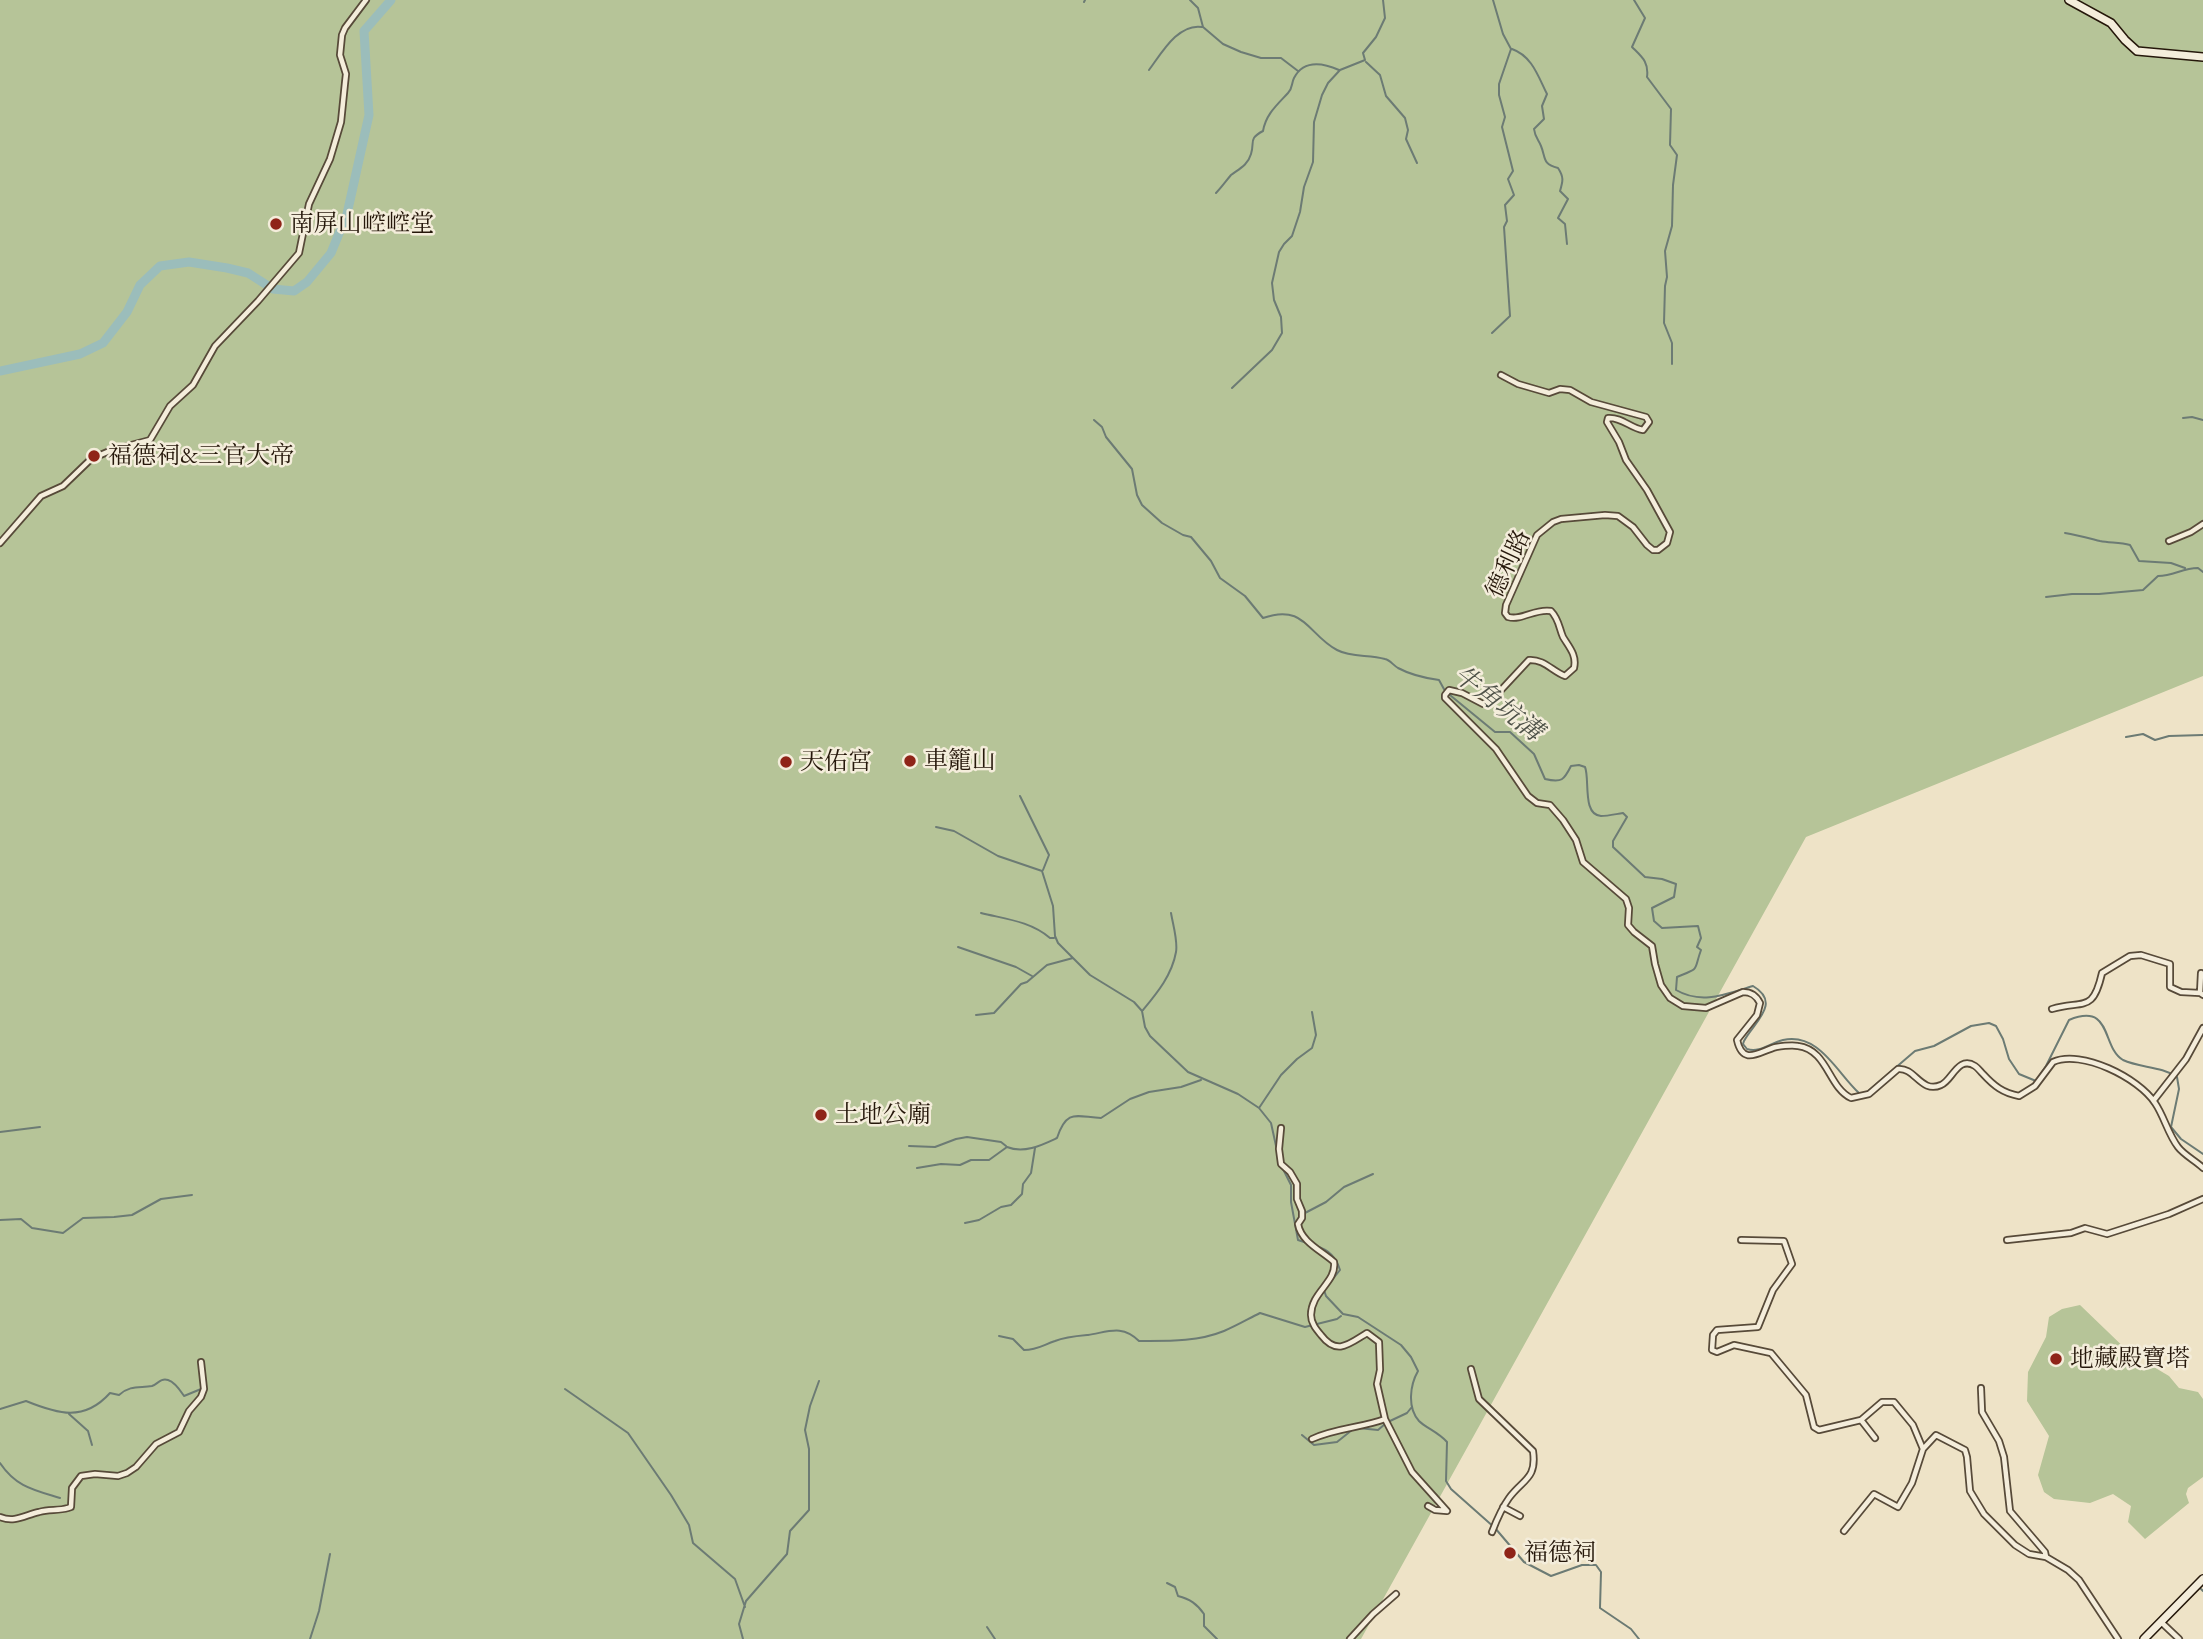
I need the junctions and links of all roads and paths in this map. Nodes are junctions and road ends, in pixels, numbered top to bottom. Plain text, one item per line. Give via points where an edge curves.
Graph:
1 (366, 0) edge
2 (2069, 0) edge
3 (2203, 57) edge
4 (1501, 375) dead end
5 (2203, 524) edge
6 (2169, 541) dead end
7 (0, 543) edge
8 (2201, 973) dead end
9 (2202, 994) edge
10 (2052, 1009) dead end
11 (2203, 1028) edge
12 (2154, 1100) junction
13 (1281, 1128) dead end
14 (2203, 1168) edge
15 (2203, 1199) edge
16 (1741, 1240) dead end
17 (2007, 1240) dead end
18 (201, 1362) dead end
19 (1471, 1369) dead end
20 (1981, 1388) dead end
21 (1385, 1419) junction
22 (1861, 1420) junction
23 (1875, 1438) dead end
24 (1312, 1439) dead end
25 (1923, 1449) junction
26 (1428, 1506) dead end
27 (1503, 1507) junction
28 (1520, 1516) dead end
29 (0, 1517) edge
30 (1844, 1531) dead end
31 (1492, 1532) dead end
32 (2046, 1557) junction
33 (2203, 1579) edge
34 (1396, 1594) dead end
35 (2161, 1622) junction
36 (1350, 1639) edge
37 (2118, 1639) edge
38 (2144, 1639) edge
39 (2179, 1639) edge

1 - 7 street via 342,35 345,83 341,122 309,204 299,253 215,346 193,385 170,406 150,440 91,459 63,486 41,496
2 - 3 street via 2111,23 2137,51
4 - 12 street, 德利路 via 1549,393 1570,390 1591,402 1646,417 1649,422 1643,430 1622,419 1608,418 1607,422 1670,532 1667,543 1653,550 1618,516 1553,522 1537,535 1506,605 1506,616 1515,619 1551,611 1576,660 1574,668 1565,676 1538,660 1529,660 1497,697 1483,704 1447,692 1451,705 1496,749 1528,796 1550,805 1563,820 1583,862 1626,899 1628,925 1652,946 1661,985 1670,998 1683,1006 1706,1008 1742,992 1756,996 1760,1003 1757,1015 1737,1040 1745,1054 1801,1046 1819,1056 1842,1092 1851,1098 1869,1094 1898,1069 1909,1070 1934,1087 1969,1064 2001,1091 2019,1096 2035,1086 2053,1062 2075,1058 2133,1082
5 - 6 street
8 - 9 street
9 - 10 street via 2170,987 2169,964 2130,956 2102,973 2093,998
11 - 12 street
12 - 14 street, 德利路 via 2179,1148
13 - 21 street via 1281,1164 1297,1184 1302,1211 1299,1231 1334,1262 1332,1275 1312,1303 1311,1321 1334,1346 1344,1346 1367,1333 1379,1342 1377,1384
15 - 17 street via 2107,1234 2085,1228
16 - 22 street via 1784,1241 1793,1264 1773,1290 1758,1327 1717,1330 1712,1350 1734,1345 1771,1353 1806,1395 1811,1421 1819,1430
18 - 29 street via 204,1389 183,1427 156,1444 136,1467 118,1476 81,1476 72,1488 71,1507 19,1519
19 - 27 street via 1479,1399 1534,1451 1530,1478
20 - 32 street via 1982,1412 2004,1457 2010,1511
21 - 24 street
21 - 26 street via 1412,1472 1447,1511
22 - 23 street
22 - 25 street via 1882,1402 1894,1402 1913,1425
25 - 30 street via 1898,1507 1874,1494
25 - 32 street via 1937,1435 1965,1450 1970,1491 1977,1505 2015,1545
27 - 28 street
27 - 31 street
32 - 37 street via 2079,1580
33 - 35 street
34 - 36 street
35 - 38 street
35 - 39 street

